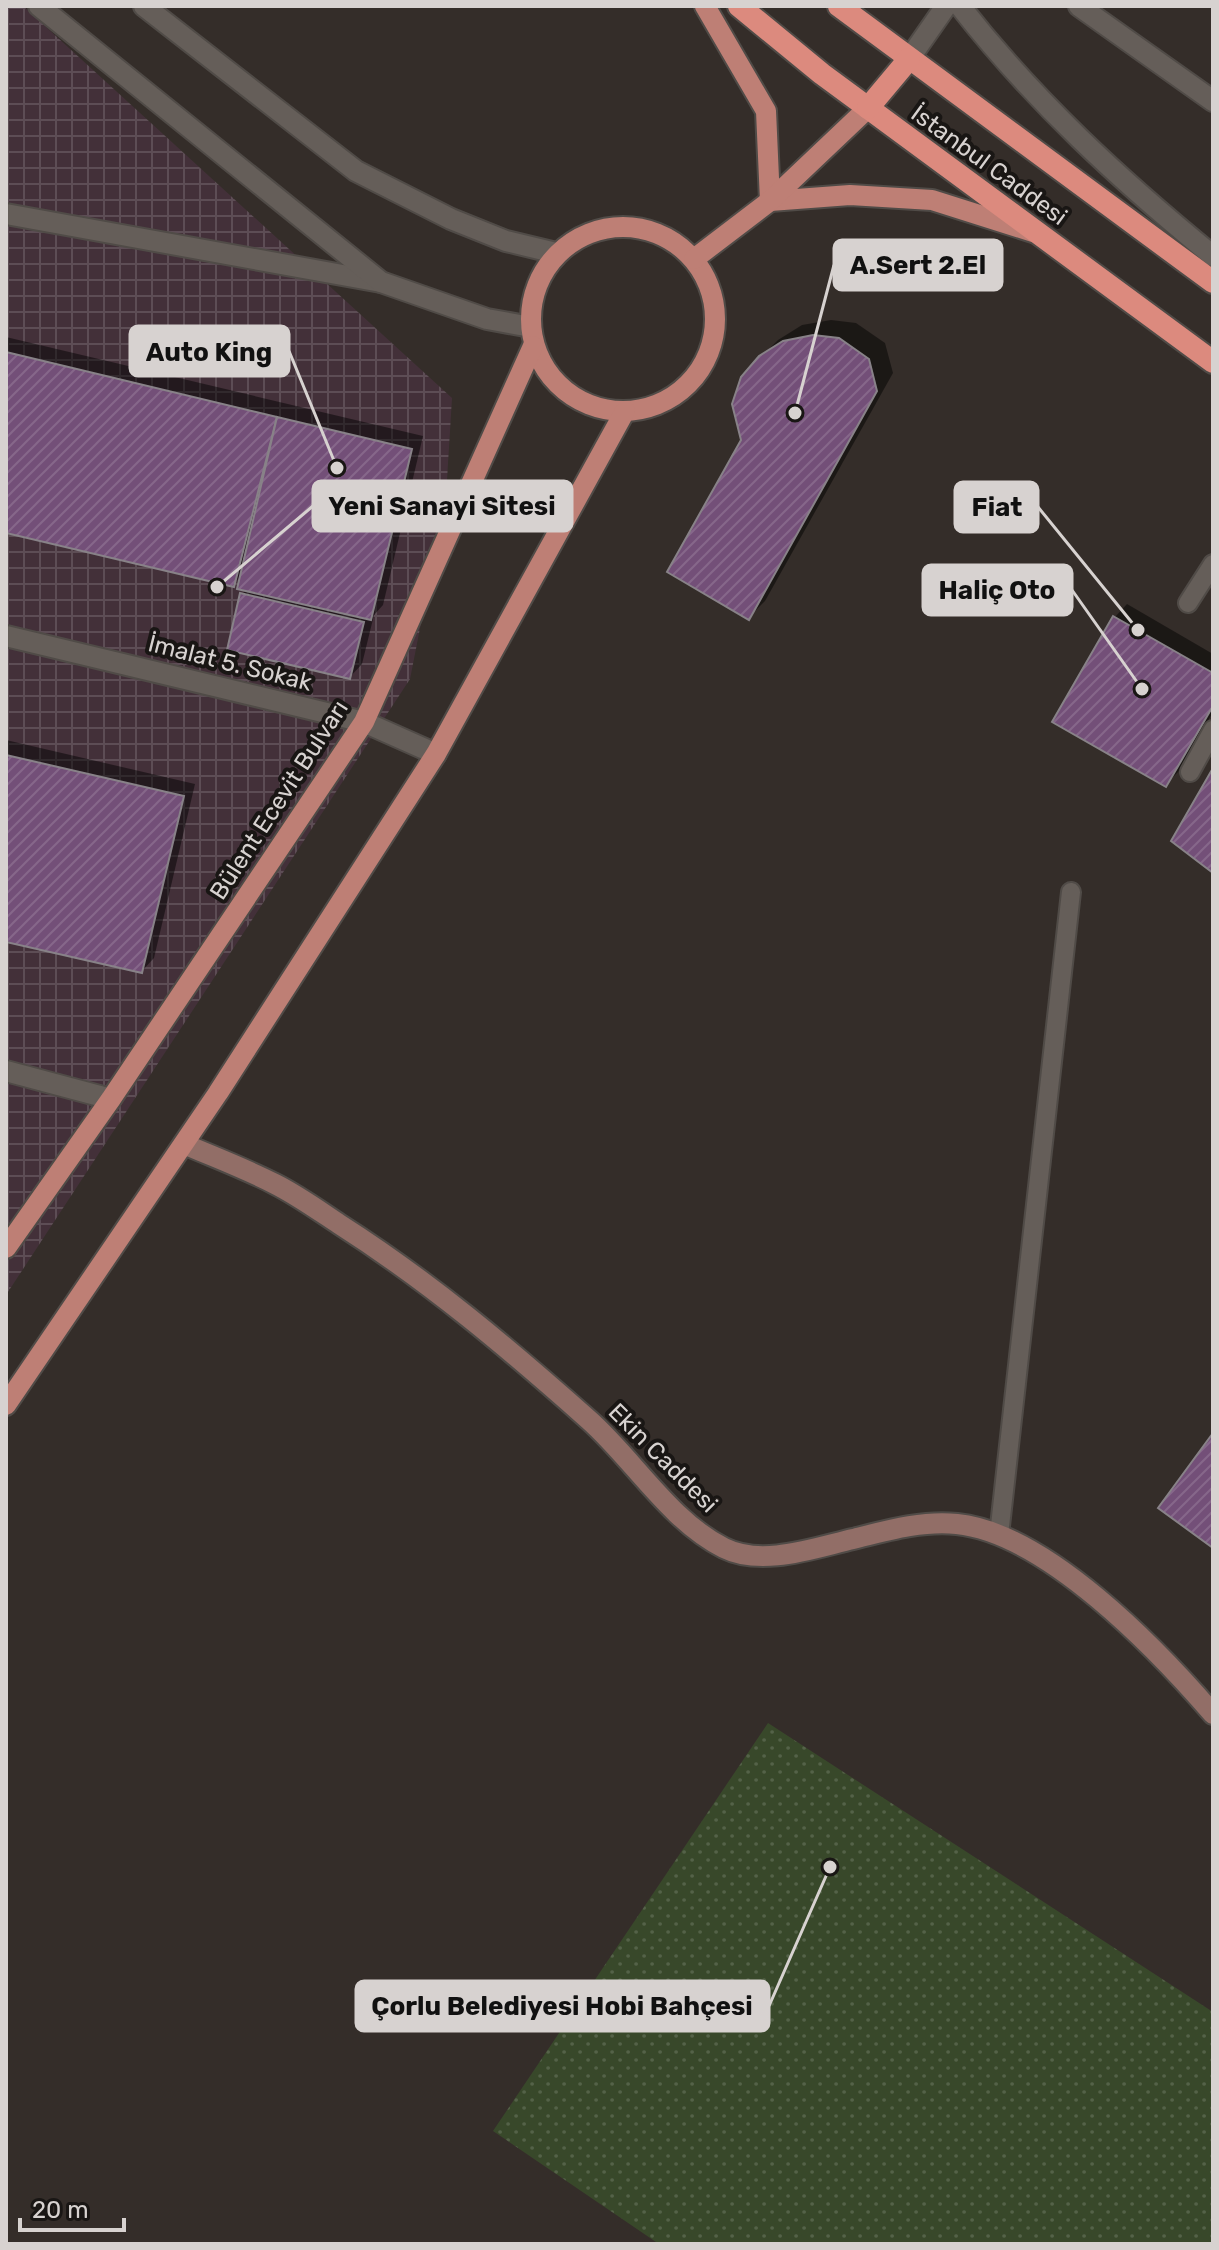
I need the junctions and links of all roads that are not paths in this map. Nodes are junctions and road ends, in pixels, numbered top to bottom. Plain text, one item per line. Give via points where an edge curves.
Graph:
1 (39, 6) edge
2 (144, 6) edge
3 (705, 6) edge
4 (739, 6) edge
5 (839, 6) edge
6 (946, 6) edge
7 (960, 6) edge
8 (1079, 6) edge
9 (909, 59) junction
10 (1213, 101) edge
11 (868, 108) junction
12 (770, 201) junction
13 (6, 214) edge
14 (1039, 234) junction
15 (556, 253) junction
16 (1213, 256) edge
17 (694, 259) junction
18 (381, 282) junction
19 (1213, 282) edge
20 (532, 336) junction
21 (1213, 362) edge
22 (625, 411) junction
23 (1213, 564) edge
24 (1188, 603) dead end
25 (6, 636) edge
26 (364, 722) junction
27 (1213, 730) edge
28 (436, 754) junction
29 (1190, 772) dead end
30 (1071, 892) dead end
31 (6, 1071) edge
32 (111, 1099) junction
33 (184, 1144) junction
34 (6, 1248) edge
35 (6, 1405) edge
36 (999, 1535) junction
37 (1213, 1714) edge

1 - 18 street
2 - 15 street via 356,171 451,219
3 - 12 main road via 766,111
4 - 11 highway, İstanbul Caddesi
5 - 9 highway, İstanbul Caddesi
6 - 9 street
7 - 16 street via 1004,63 1065,126
8 - 10 street
9 - 11 highway
9 - 19 highway, İstanbul Caddesi
11 - 12 main road
11 - 14 highway, İstanbul Caddesi
12 - 14 main road via 850,195 932,200
12 - 17 main road
13 - 18 street
14 - 21 highway, İstanbul Caddesi
15 - 17 main road via 582,235 611,226 643,228 671,239
15 - 20 main road via 538,278 530,308
17 - 22 main road via 710,284 716,314 713,344 699,372 679,393 652,407
18 - 20 street
20 - 22 main road via 544,368 568,394 591,407
20 - 26 main road, Bülent Ecevit Bulvarı
22 - 28 main road
23 - 24 lane
25 - 26 street, İmalat 5. Sokak
26 - 28 street, İmalat 5. Sokak
26 - 32 main road, Bülent Ecevit Bulvarı
27 - 29 lane
28 - 33 main road
30 - 36 lane
31 - 32 street
32 - 34 main road, Bülent Ecevit Bulvarı
33 - 35 main road
33 - 36 main road, Ekin Caddesi via 277,1184 475,1318 609,1438 703,1535 727,1550 758,1555 798,1552 918,1525 957,1524
36 - 37 main road, Ekin Caddesi via 1096,1598 1172,1666

